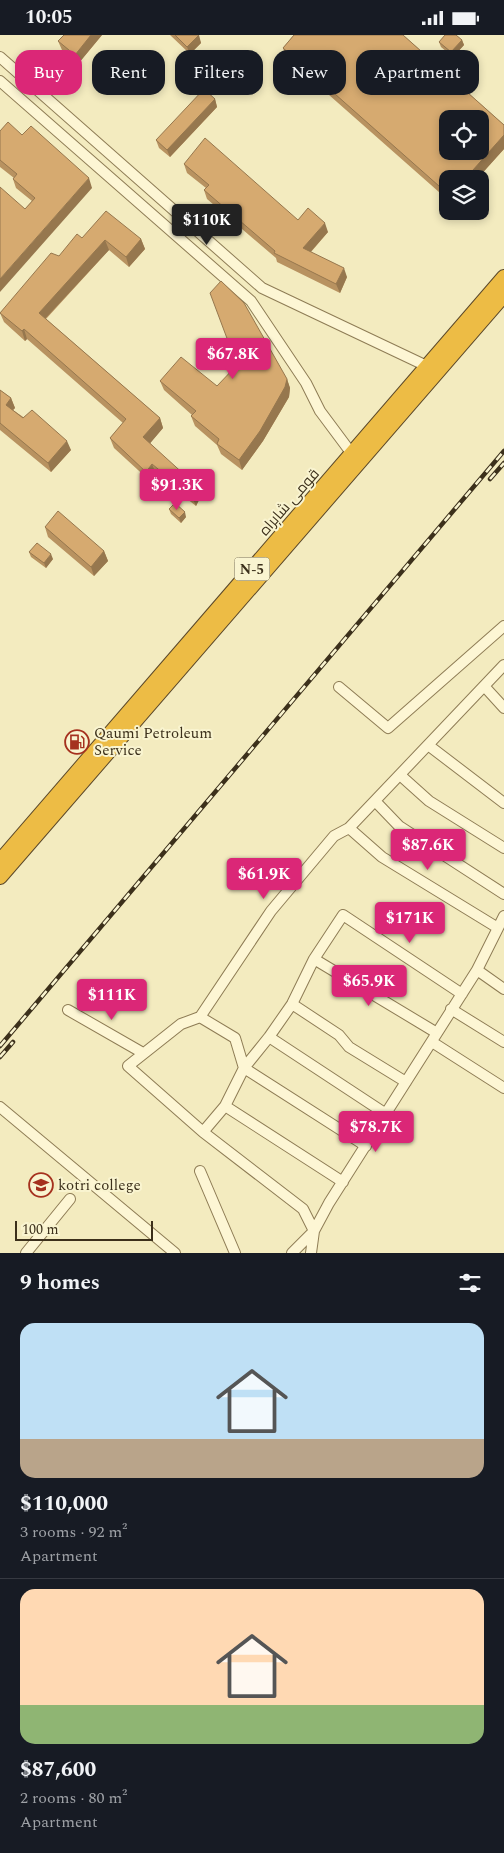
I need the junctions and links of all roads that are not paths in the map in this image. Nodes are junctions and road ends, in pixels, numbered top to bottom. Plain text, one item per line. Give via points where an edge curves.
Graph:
1 (0, 57) edge
2 (0, 81) edge
3 (504, 277) edge
4 (504, 295) edge
5 (432, 369) junction
6 (356, 458) junction
7 (504, 625) edge
8 (504, 665) edge
9 (484, 686) junction
10 (339, 687) dead end
11 (504, 708) edge
12 (428, 745) junction
13 (400, 775) junction
14 (374, 801) junction
15 (504, 803) edge
16 (349, 828) junction
17 (504, 848) edge
18 (0, 861) edge
19 (0, 877) edge
20 (504, 894) edge
21 (504, 916) edge
22 (498, 928) junction
23 (314, 959) junction
24 (477, 970) junction
25 (504, 989) edge
26 (462, 994) junction
27 (292, 1004) junction
28 (451, 1009) junction
29 (68, 1010) dead end
30 (200, 1017) junction
31 (269, 1037) junction
32 (435, 1038) junction
33 (504, 1042) edge
34 (143, 1053) junction
35 (244, 1068) junction
36 (406, 1082) junction
37 (504, 1087) edge
38 (225, 1106) junction
39 (0, 1107) edge
40 (386, 1115) junction
41 (203, 1132) junction
42 (366, 1146) junction
43 (200, 1171) dead end
44 (343, 1182) junction
45 (70, 1199) dead end
46 (314, 1231) junction
47 (26, 1253) edge
48 (175, 1253) edge
49 (236, 1253) edge
50 (292, 1253) edge
51 (311, 1253) edge

1 - 5 street via 262,288
2 - 6 street via 251,301 306,383 320,411
3 - 5 highway, قومی شاہراہ / N-5
4 - 5 highway, قومی شاہراہ / N-5
5 - 6 highway, قومی شاہراہ / N-5
6 - 18 highway, قومی شاہراہ / N-5
6 - 19 highway, قومی شاہراہ / N-5
7 - 10 street via 388,728
8 - 9 street
9 - 11 street
9 - 12 street
12 - 13 street
12 - 15 street
13 - 14 street
13 - 17 street via 429,801
14 - 16 street
14 - 20 street via 400,826
16 - 22 street via 382,857
16 - 30 street via 334,836 271,911
21 - 22 street
22 - 24 street
23 - 26 street via 344,915
23 - 27 street
23 - 32 street
24 - 25 street
24 - 26 street
26 - 28 street
27 - 31 street
27 - 36 street via 339,1035 349,1047
28 - 32 street
28 - 33 street
29 - 34 street
30 - 34 street via 181,1025
30 - 35 street via 235,1037
31 - 35 street
31 - 40 street
32 - 36 street
32 - 37 street
34 - 41 street via 128,1066
35 - 38 street
35 - 42 street
36 - 40 street
38 - 41 street
38 - 44 street
39 - 48 street
40 - 42 street
41 - 46 street via 302,1209
42 - 44 street
43 - 49 street
44 - 46 street
45 - 47 street
46 - 50 street
46 - 51 street

